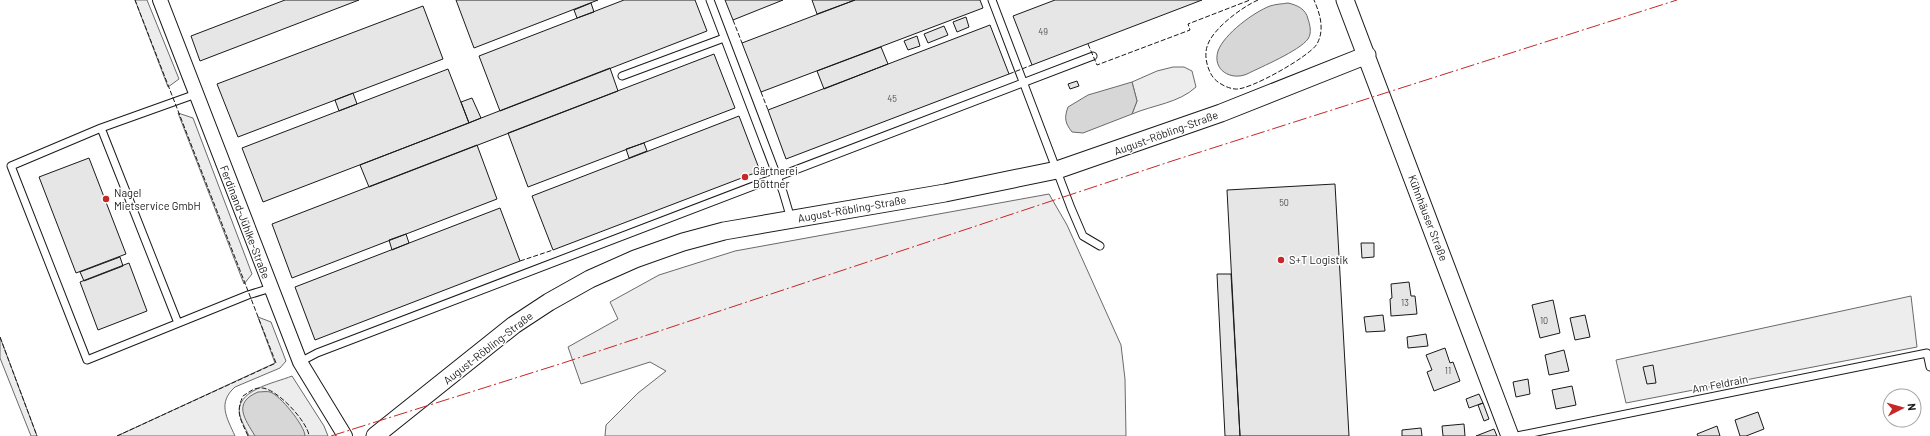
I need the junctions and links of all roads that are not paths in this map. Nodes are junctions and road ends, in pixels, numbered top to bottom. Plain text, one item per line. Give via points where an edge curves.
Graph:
1 (160, 0) edge
2 (710, 0) edge
3 (992, 0) edge
4 (1345, 0) edge
5 (724, 38) junction
6 (1366, 55) junction
7 (1093, 56) dead end
8 (622, 76) dead end
9 (1024, 82) junction
10 (196, 94) junction
11 (101, 128) junction
12 (1057, 170) junction
13 (778, 178) junction
14 (791, 219) junction
15 (1100, 246) dead end
16 (271, 288) junction
17 (178, 323) junction
18 (300, 362) junction
19 (1930, 367) edge
20 (345, 436) edge
21 (375, 436) edge
22 (1510, 436) edge
23 (1517, 436) edge

1 - 10 street, Ferdinand-Jühlke-Straße
2 - 5 lane
3 - 9 lane
4 - 6 street, Kühnhäuser Straße
5 - 8 lane
5 - 13 lane
6 - 12 street, August-Röbling-Straße via 1214,116
6 - 22 street, Kühnhäuser Straße
7 - 9 lane
9 - 12 lane
9 - 13 lane
10 - 11 lane
10 - 16 street, Ferdinand-Jühlke-Straße
11 - 17 lane
11 - 17 lane via 11,166 84,353 87,360
12 - 14 street, August-Röbling-Straße via 952,192
12 - 15 lane via 1083,236
13 - 14 lane
13 - 18 lane via 317,353
14 - 21 street, August-Röbling-Straße via 724,231 683,242 635,259 590,280 514,325
16 - 17 lane
16 - 18 street, Ferdinand-Jühlke-Straße
18 - 20 street, Ferdinand-Jühlke-Straße
19 - 23 lane, Am Feldrain via 1927,353

